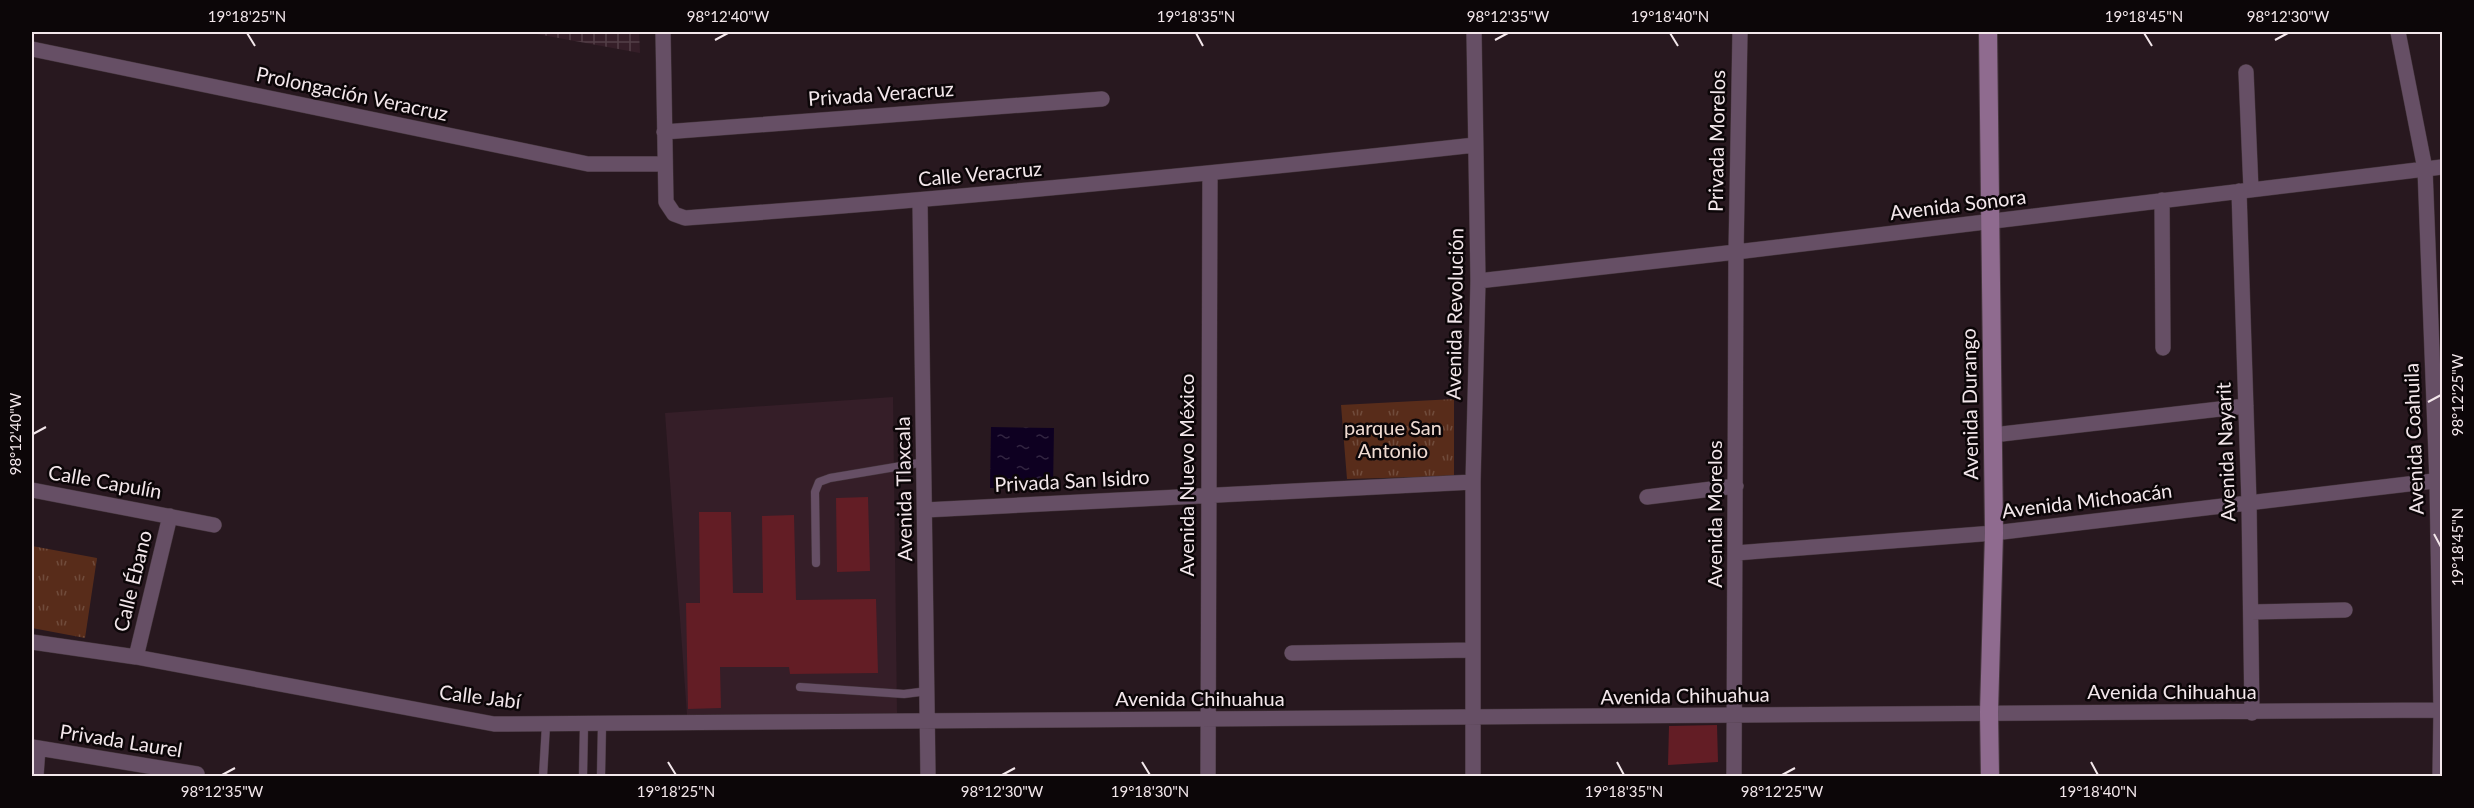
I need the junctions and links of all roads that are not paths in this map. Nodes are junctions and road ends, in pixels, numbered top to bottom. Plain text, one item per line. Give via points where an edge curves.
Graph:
1 (663, 32) edge
2 (1474, 32) edge
3 (1740, 32) edge
4 (1988, 32) edge
5 (2398, 32) edge
6 (32, 49) edge
7 (2246, 72) dead end
8 (1102, 99) dead end
9 (664, 132) junction
10 (1475, 145) junction
11 (665, 164) junction
12 (2442, 167) edge
13 (2425, 169) junction
14 (1210, 174) junction
15 (2245, 190) junction
16 (2162, 200) junction
17 (920, 201) junction
18 (1990, 222) junction
19 (1736, 252) junction
20 (1478, 281) junction
21 (2163, 348) dead end
22 (2246, 406) junction
23 (1993, 435) junction
24 (924, 462) junction
25 (2440, 481) edge
26 (1473, 482) junction
27 (1736, 486) junction
28 (32, 490) edge
29 (1207, 496) junction
30 (1647, 497) dead end
31 (2249, 503) junction
32 (925, 510) junction
33 (170, 516) junction
34 (214, 525) dead end
35 (1994, 533) junction
36 (1736, 553) junction
37 (816, 563) dead end
38 (2345, 610) dead end
39 (2251, 612) junction
40 (32, 642) edge
41 (1472, 650) junction
42 (1292, 653) dead end
43 (136, 657) junction
44 (800, 687) dead end
45 (928, 691) junction
46 (2442, 711) edge
47 (1989, 712) junction
48 (2252, 713) junction
49 (1734, 716) junction
50 (1472, 719) junction
51 (1208, 720) junction
52 (929, 722) junction
53 (584, 723) junction
54 (602, 724) junction
55 (546, 725) junction
56 (35, 748) edge
57 (197, 774) dead end
58 (36, 777) edge
59 (543, 777) edge
60 (583, 777) edge
61 (601, 777) edge
62 (928, 777) edge
63 (1208, 777) edge
64 (1473, 777) edge
65 (1734, 777) edge
66 (1990, 777) edge
67 (2440, 777) edge

1 - 9 street, Calle Veracruz
2 - 10 street, Avenida Revolución
3 - 19 street, Privada Morelos
4 - 18 street, Avenida Durango
5 - 13 street, Avenida Coahuila
6 - 11 street, Prolongación Veracruz via 588,164
7 - 15 street, Avenida Nayarit
8 - 9 street, Privada Veracruz
9 - 11 street, Calle Veracruz
10 - 14 street, Calle Veracruz
10 - 20 street, Avenida Revolución
11 - 17 street, Calle Veracruz via 666,202 674,214 685,218
12 - 13 street, Avenida Sonora
13 - 15 street, Avenida Sonora
13 - 25 street, Avenida Coahuila
14 - 17 street, Calle Veracruz
14 - 29 street, Avenida Nuevo México
15 - 16 street, Avenida Sonora
15 - 22 street, Avenida Nayarit
16 - 18 street, Avenida Sonora
16 - 21 street
17 - 24 street, Avenida Tlaxcala
18 - 19 street, Avenida Sonora
18 - 23 street, Avenida Durango
19 - 20 street, Avenida Sonora
19 - 27 street, Avenida Morelos
20 - 26 street, Avenida Revolución
22 - 23 street
22 - 31 street, Avenida Nayarit
23 - 35 street, Avenida Durango
24 - 32 street, Avenida Tlaxcala
24 - 37 lane via 819,482 815,492
25 - 31 street, Avenida Michoacán
25 - 46 street, Avenida Coahuila
26 - 29 street, Privada San Isidro
26 - 41 street, Avenida Revolución
27 - 30 street
27 - 36 street, Avenida Morelos
28 - 33 street, Calle Capulín
29 - 32 street, Privada San Isidro
29 - 51 street, Avenida Nuevo México
31 - 35 street, Avenida Michoacán
31 - 39 street, Avenida Nayarit
32 - 45 street, Avenida Tlaxcala
33 - 34 street, Calle Capulín
33 - 43 street, Calle Ébano
35 - 36 street, Avenida Michoacán
35 - 47 street, Avenida Durango
36 - 49 street, Avenida Morelos
38 - 39 street
39 - 48 street, Avenida Nayarit
40 - 43 street, Calle Jabí
41 - 42 street
41 - 50 street, Avenida Revolución
43 - 55 street, Calle Jabí via 494,724
44 - 45 lane
45 - 52 street, Avenida Tlaxcala
46 - 48 street, Avenida Chihuahua
46 - 67 street, Avenida Coahuila
47 - 48 street, Avenida Chihuahua
47 - 49 street, Avenida Chihuahua
47 - 66 street, Avenida Durango
49 - 50 street, Avenida Chihuahua
49 - 65 street, Avenida Morelos
50 - 51 street, Avenida Chihuahua
50 - 64 street, Avenida Revolución
51 - 52 street, Avenida Chihuahua
51 - 63 street, Avenida Nuevo México
52 - 54 street, Calle Jabí
52 - 62 street, Avenida Tlaxcala
53 - 54 street, Calle Jabí
53 - 55 street, Calle Jabí
53 - 60 lane
54 - 61 lane
55 - 59 lane
56 - 57 street, Privada Laurel
56 - 58 street

